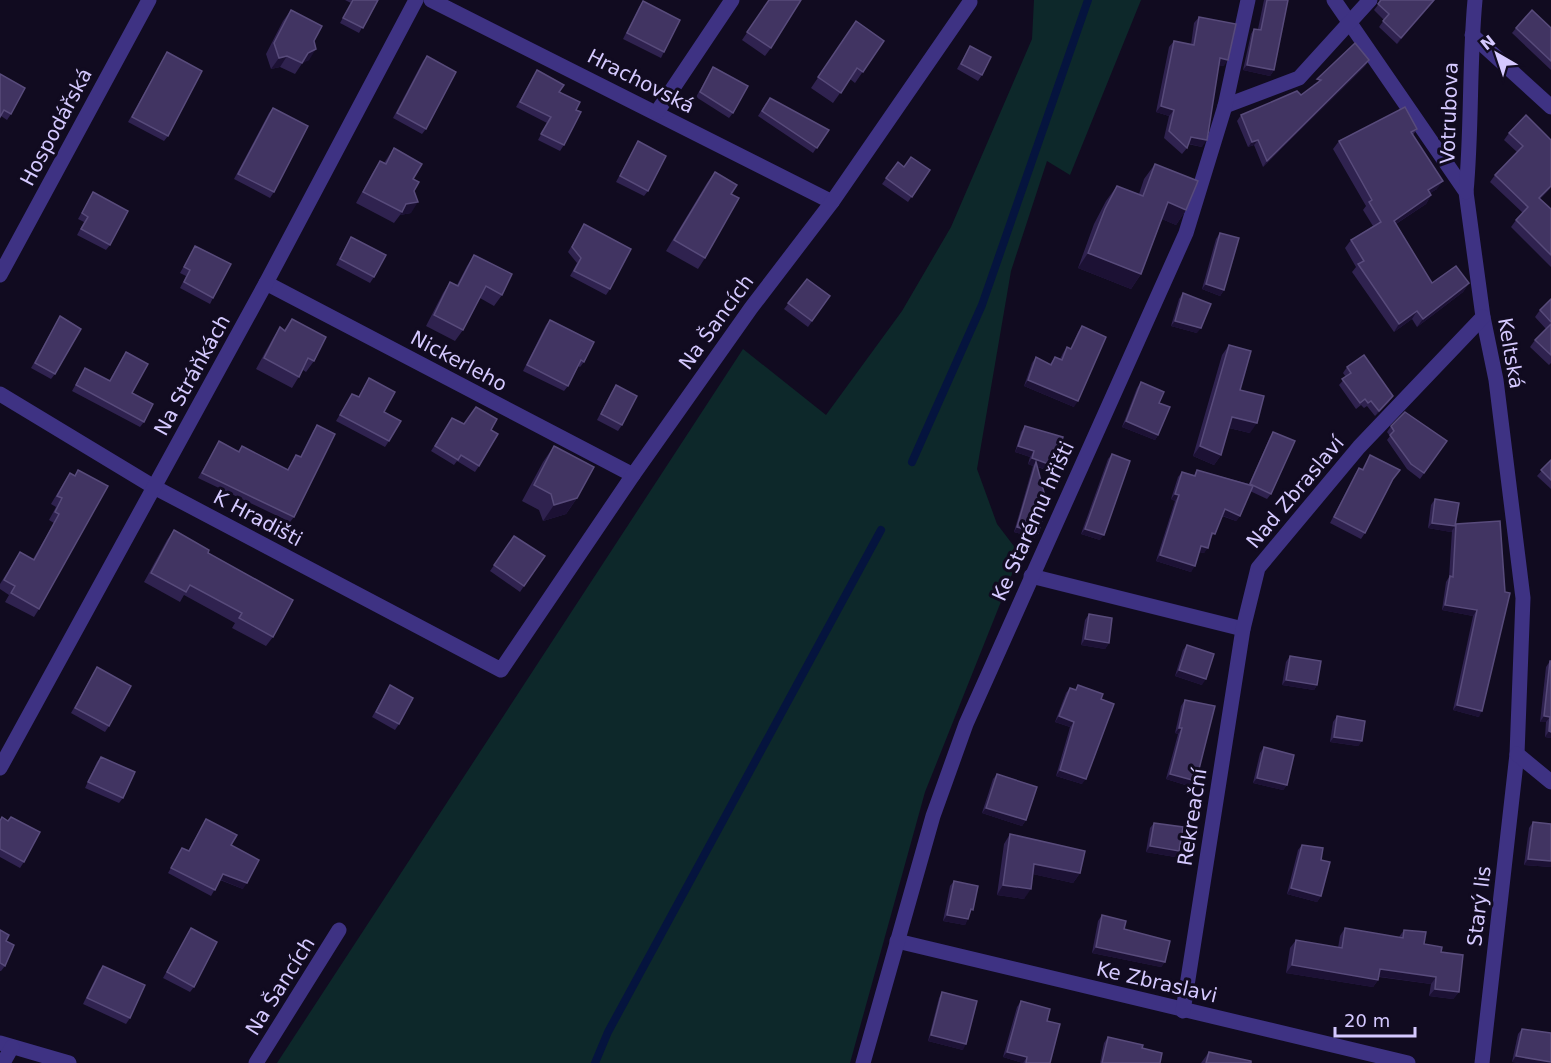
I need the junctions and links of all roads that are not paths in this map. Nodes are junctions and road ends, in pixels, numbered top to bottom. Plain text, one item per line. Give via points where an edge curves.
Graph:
1 (149, 0) edge
2 (416, 0) edge
3 (431, 0) edge
4 (732, 0) edge
5 (1248, 0) edge
6 (1334, 0) edge
7 (1370, 0) edge
8 (1475, 0) edge
9 (970, 2) dead end
10 (1351, 23) junction
11 (1472, 35) junction
12 (1225, 106) junction
13 (1551, 107) edge
14 (657, 112) junction
15 (1466, 192) junction
16 (832, 202) junction
17 (0, 275) edge
18 (266, 283) junction
19 (1484, 317) junction
20 (0, 394) edge
21 (633, 475) junction
22 (154, 487) junction
23 (1031, 576) junction
24 (1243, 629) junction
25 (501, 670) joint
26 (1517, 754) junction
27 (0, 768) edge
28 (1551, 782) edge
29 (339, 930) dead end
30 (897, 941) junction
31 (1183, 1011) junction
32 (6, 1045) edge
33 (3, 1063) edge
34 (69, 1063) edge
35 (256, 1063) edge
36 (863, 1063) edge
37 (1408, 1063) edge
38 (1482, 1063) edge

1 - 17 street, Hospodářská
2 - 18 street, Na Stráňkách
3 - 14 street, Hrachovská
4 - 14 street
5 - 12 street, Ke Starému hřišti
6 - 10 street, Keltská
7 - 10 street
8 - 11 street, Votrubova
9 - 16 street, Na Šancích
10 - 12 street via 1299,78
10 - 15 street, Keltská
11 - 13 street, Votrubova
11 - 15 street, Votrubova
12 - 23 street, Ke Starému hřišti via 1186,233
14 - 16 street, Hrachovská
15 - 19 street, Keltská
16 - 21 street, Na Šancích via 751,308
18 - 21 street, Nickerleho
18 - 22 street, Na Stráňkách
19 - 24 street, Nad Zbraslaví via 1359,447 1258,568
19 - 26 street, Keltská via 1496,380 1523,598
20 - 22 street, K Hradišti
21 - 25 street, Na Šancích
22 - 25 street, K Hradišti
22 - 27 street, Na Stráňkách
23 - 24 street
23 - 30 street, Ke Starému hřišti via 962,735 933,816
24 - 31 street, Rekreační
26 - 28 street
26 - 38 street, Starý lis
29 - 35 street, Na Šancích
30 - 31 street, Ke Zbraslavi
30 - 36 street, Ke Starému hřišti
31 - 37 street, Ke Zbraslavi
32 - 33 street
32 - 34 street

